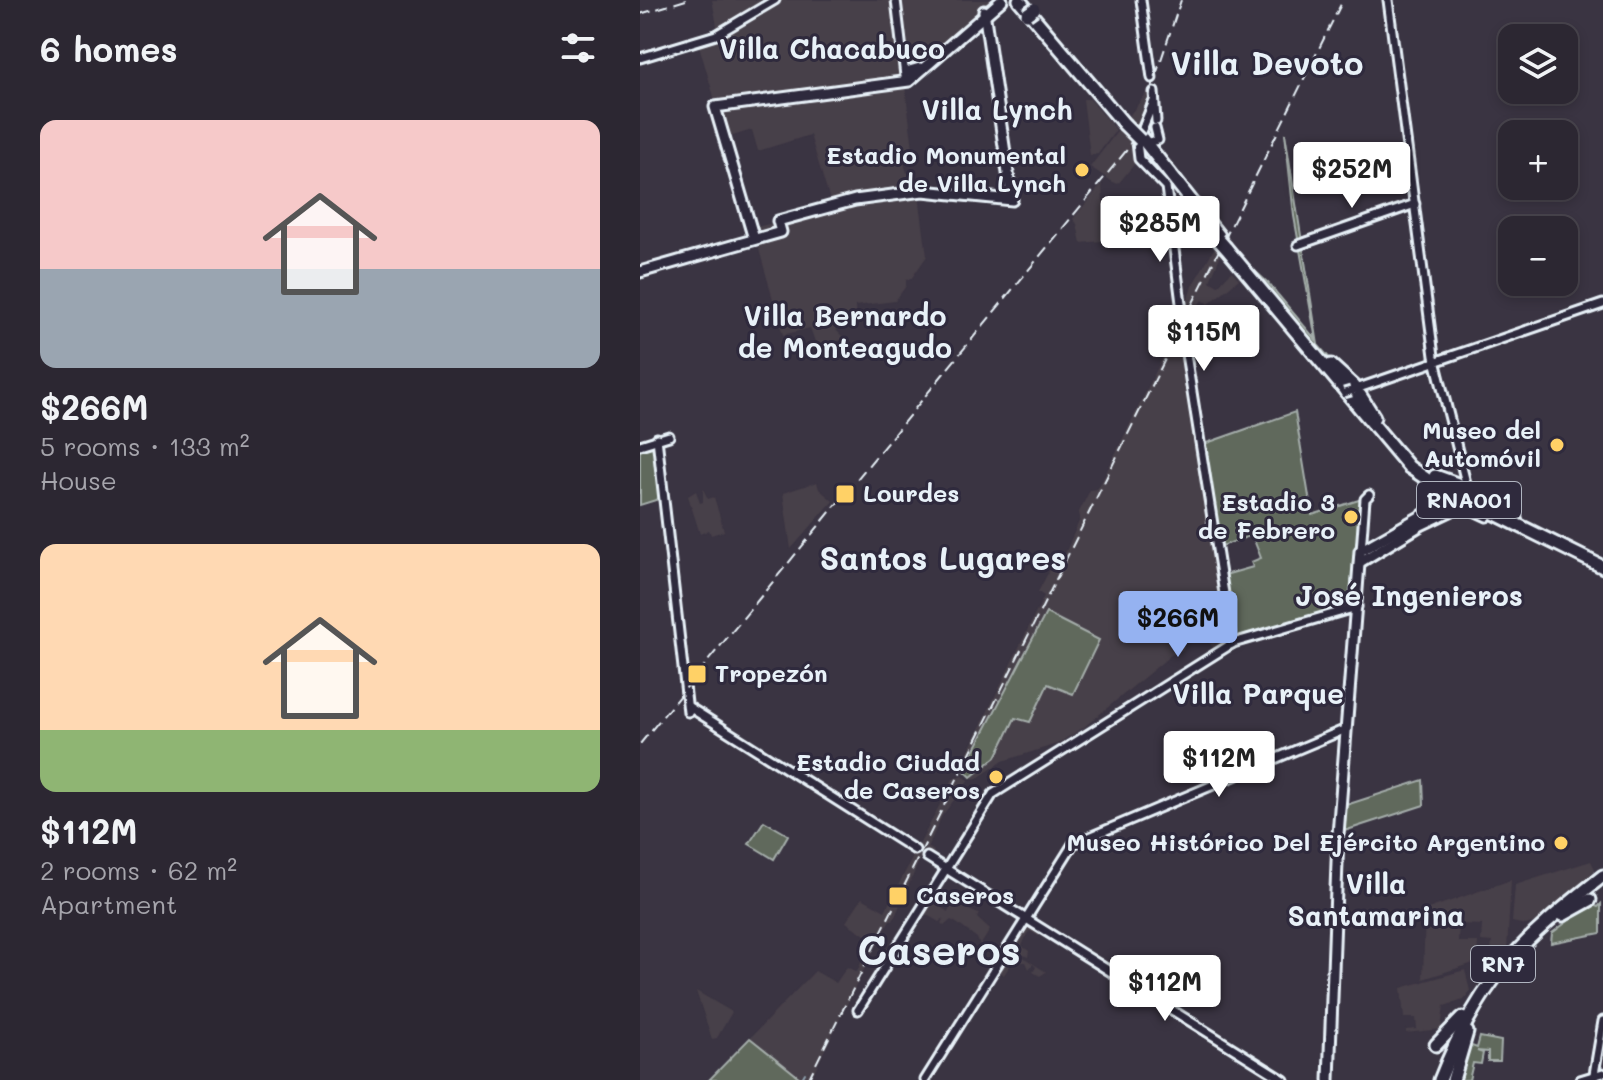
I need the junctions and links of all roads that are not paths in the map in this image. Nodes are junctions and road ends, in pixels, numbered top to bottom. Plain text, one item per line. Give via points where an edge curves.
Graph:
1 (773, 0) edge
2 (897, 0) edge
3 (1141, 0) edge
4 (1388, 0) edge
5 (1018, 5) edge
6 (985, 12) junction
7 (640, 57) edge
8 (906, 74) junction
9 (1152, 78) dead end
10 (1094, 90) junction
11 (1153, 100) dead end
12 (1153, 124) junction
13 (1142, 137) junction
14 (1178, 176) dead end
15 (1415, 204) junction
16 (1209, 224) junction
17 (752, 238) junction
18 (1222, 242) junction
19 (1298, 245) dead end
20 (1239, 269) dead end
21 (640, 272) edge
22 (1603, 304) edge
23 (1274, 306) junction
24 (1191, 321) dead end
25 (1308, 345) junction
26 (1186, 354) dead end
27 (1435, 360) junction
28 (1349, 392) junction
29 (1387, 440) junction
30 (640, 444) edge
31 (1406, 462) junction
32 (1366, 495) dead end
33 (1457, 497) junction
34 (1488, 508) junction
35 (1538, 533) junction
36 (1554, 541) junction
37 (1361, 551) junction
38 (1603, 557) edge
39 (1360, 562) junction
40 (1601, 567) edge
41 (1356, 608) junction
42 (1232, 644) junction
43 (1346, 729) junction
44 (915, 850) dead end
45 (927, 857) dead end
46 (947, 869) junction
47 (1603, 879) edge
48 (1586, 883) dead end
49 (1590, 900) dead end
50 (1026, 918) junction
51 (1542, 927) junction
52 (1484, 989) junction
53 (1478, 1006) junction
54 (858, 1010) dead end
55 (1603, 1021) edge
56 (1436, 1045) dead end
57 (1447, 1054) dead end
58 (1603, 1073) edge
59 (1593, 1078) edge
60 (925, 1080) edge
61 (1284, 1080) edge
62 (1329, 1080) edge
63 (1441, 1080) edge
64 (1453, 1080) edge
65 (1580, 1080) edge

1 - 7 main road via 716,33
2 - 8 main road
2 - 8 main road
3 - 9 main road
4 - 15 main road
5 - 6 main road
5 - 10 highway
5 - 10 highway via 1066,46
6 - 8 main road
6 - 8 main road
6 - 17 main road via 1012,200 921,191 855,200 778,221 781,232
8 - 17 main road via 715,107
10 - 13 highway, RNA001, bridge
11 - 12 main road
12 - 13 main road
12 - 13 main road via 1158,140
13 - 16 highway, RNA001
13 - 18 highway, RNA001
13 - 24 main road via 1138,158 1149,162 1166,187 1182,311
14 - 16 highway
15 - 19 main road
15 - 27 main road
16 - 18 highway, RNA001
17 - 21 main road
18 - 23 highway, RNA001
18 - 25 highway, RNA001
20 - 23 highway
22 - 27 main road
23 - 25 highway, RNA001
25 - 28 highway
25 - 28 highway
25 - 29 highway, RNA001
26 - 42 main road
27 - 28 main road
27 - 33 main road
28 - 29 highway
28 - 29 highway
29 - 31 highway, RNA001
30 - 44 main road via 657,439 689,709
31 - 33 highway
31 - 33 highway via 1417,478
31 - 35 highway, RNA001
32 - 37 main road
33 - 34 main road
33 - 34 main road
33 - 37 main road
33 - 39 main road
34 - 35 highway
35 - 36 highway, RNA001
36 - 38 highway
36 - 40 highway, RNA001
37 - 39 main road
37 - 41 main road
39 - 41 main road
41 - 42 main road
41 - 43 main road
42 - 46 main road via 994,791
43 - 50 main road via 1074,843
43 - 62 main road
45 - 46 main road
46 - 50 main road
46 - 54 main road
47 - 51 highway, RN7
48 - 51 highway
49 - 51 highway
50 - 60 main road
50 - 61 main road
51 - 52 highway, RN7
51 - 53 highway, RN7
52 - 56 highway
52 - 63 highway, RN7
53 - 63 highway, RN7
53 - 64 highway
55 - 59 main road
57 - 63 highway
58 - 59 main road
59 - 65 main road

